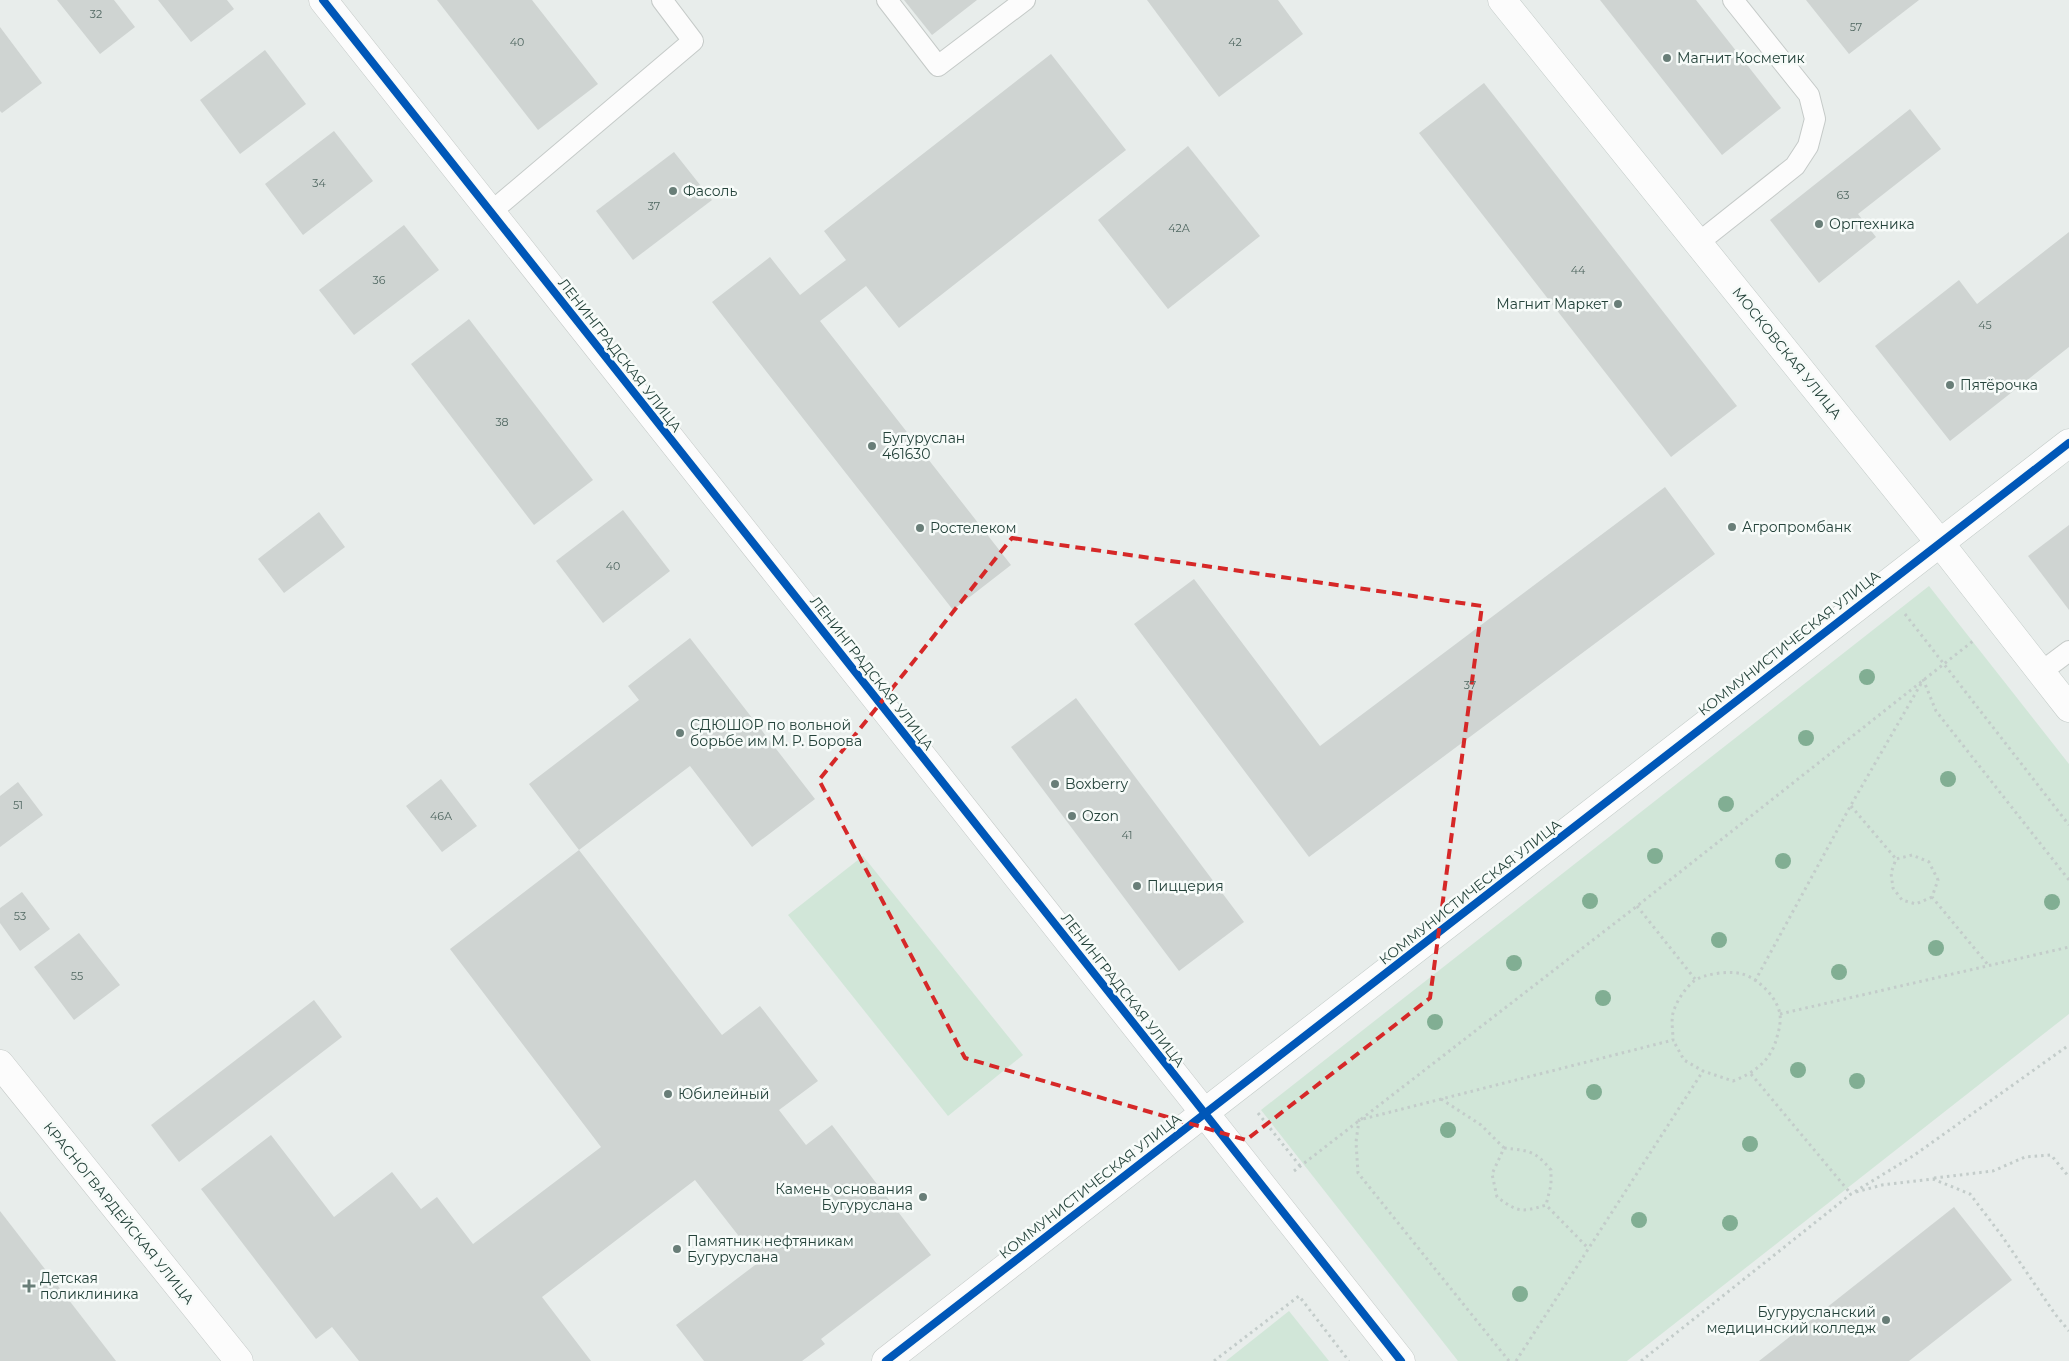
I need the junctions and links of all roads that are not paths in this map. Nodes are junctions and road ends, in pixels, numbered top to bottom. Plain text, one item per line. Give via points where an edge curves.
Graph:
1 (323, 0) edge
2 (662, 0) edge
3 (887, 0) edge
4 (1025, 0) edge
5 (1502, 0) edge
6 (1733, 0) edge
7 (491, 212) junction
8 (1698, 243) junction
9 (2069, 443) edge
10 (1940, 543) junction
11 (2069, 650) edge
12 (2041, 672) junction
13 (2069, 708) edge
14 (0, 1064) edge
15 (1204, 1114) junction
16 (238, 1361) edge
17 (886, 1361) edge
18 (1401, 1361) edge

1 - 7 street, ЛЕНИНГРАДСКАЯ УЛИЦА
2 - 7 lane via 693,40
3 - 4 lane via 938,66
5 - 8 street, МОСКОВСКАЯ УЛИЦА
6 - 8 lane via 1809,95 1815,119 1808,146 1796,166
7 - 15 street, ЛЕНИНГРАДСКАЯ УЛИЦА
8 - 10 street, МОСКОВСКАЯ УЛИЦА
9 - 10 street, КОММУНИСТИЧЕСКАЯ УЛИЦА
10 - 12 street, МОСКОВСКАЯ УЛИЦА
10 - 15 street, КОММУНИСТИЧЕСКАЯ УЛИЦА
11 - 12 lane
12 - 13 street, МОСКОВСКАЯ УЛИЦА
14 - 16 street, КРАСНОГВАРДЕЙСКАЯ УЛИЦА
15 - 17 street, КОММУНИСТИЧЕСКАЯ УЛИЦА
15 - 18 street, ЛЕНИНГРАДСКАЯ УЛИЦА

